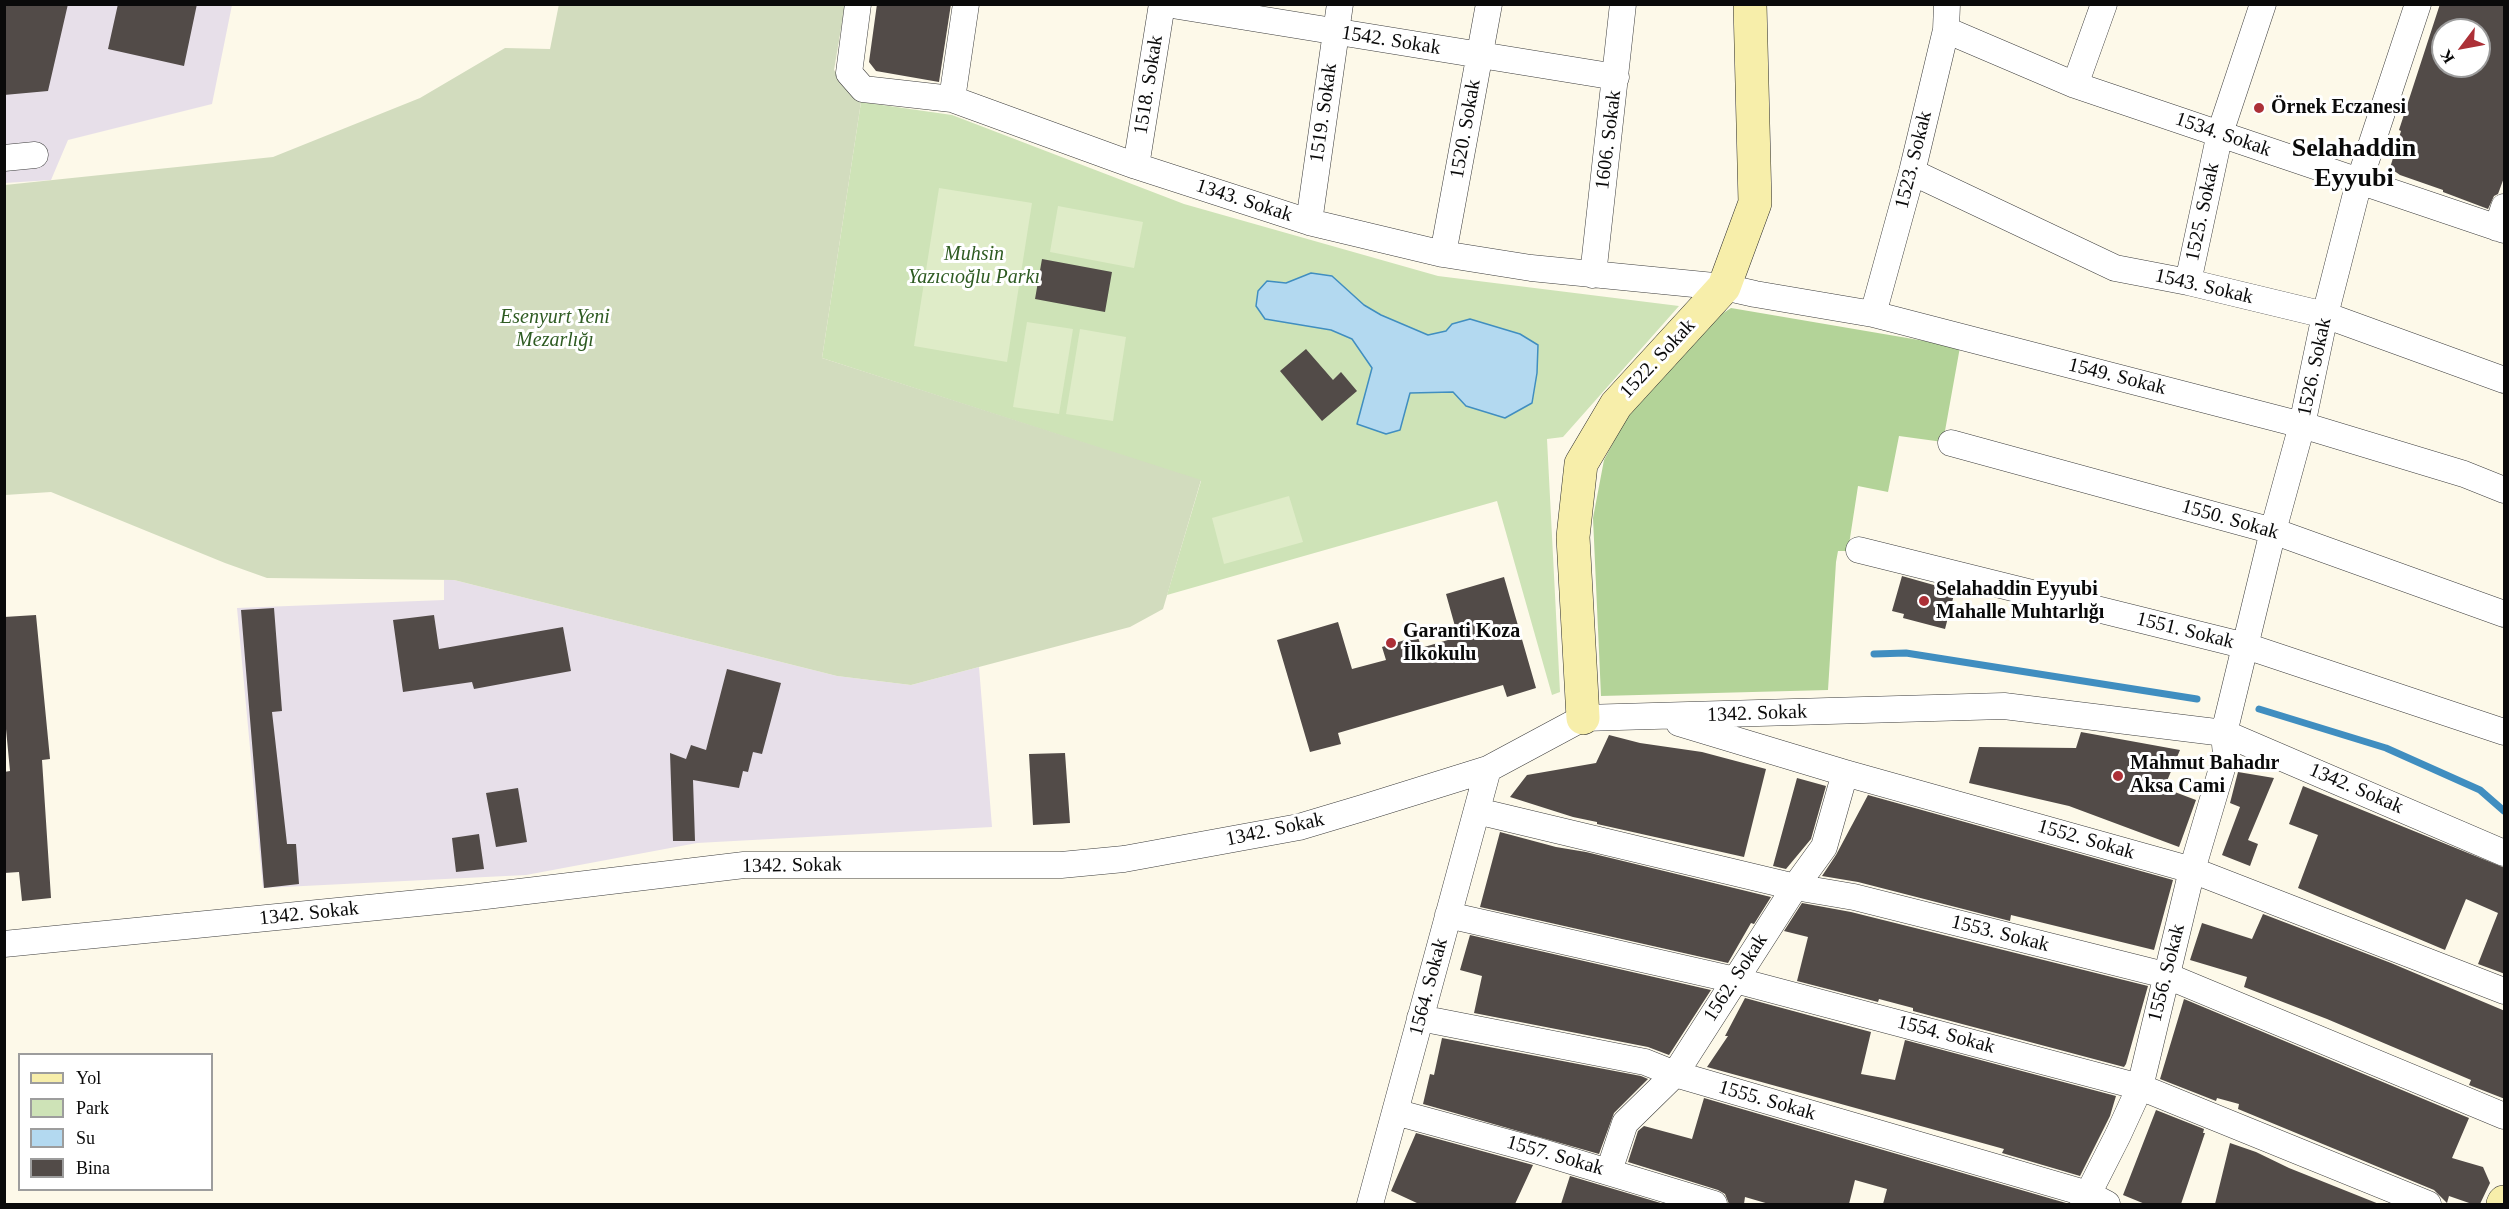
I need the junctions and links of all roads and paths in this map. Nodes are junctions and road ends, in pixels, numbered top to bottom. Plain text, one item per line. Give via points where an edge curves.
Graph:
1 (858, 4) edge
2 (966, 4) edge
3 (1164, 4) edge
4 (1340, 4) edge
5 (1489, 4) edge
6 (1623, 4) edge
7 (1750, 4) edge
8 (1947, 4) edge
9 (2104, 4) edge
10 (2263, 4) edge
11 (2418, 4) edge
12 (1946, 30) junction
13 (1336, 32) junction
14 (1479, 54) junction
15 (1616, 77) junction
16 (2075, 85) junction
17 (952, 99) junction
18 (2220, 133) junction
19 (34, 155) dead end
20 (4, 158) edge
21 (1136, 166) junction
22 (1912, 172) junction
23 (2359, 182) junction
24 (1309, 222) junction
25 (2502, 222) edge
26 (1443, 254) junction
27 (1593, 274) junction
28 (2188, 282) junction
29 (1724, 287) junction
30 (1873, 315) junction
31 (2325, 315) junction
32 (2505, 380) edge
33 (2302, 425) junction
34 (1951, 443) dead end
35 (2505, 490) edge
36 (2273, 531) junction
37 (1859, 550) dead end
38 (2505, 614) edge
39 (2246, 646) junction
40 (1659, 717) junction
41 (1583, 718) junction
42 (2505, 732) edge
43 (2224, 733) junction
44 (1488, 769) junction
45 (1845, 773) junction
46 (1477, 811) junction
47 (2505, 853) edge
48 (2192, 870) junction
49 (1795, 886) junction
50 (1448, 915) junction
51 (4, 944) edge
52 (2165, 975) junction
53 (1735, 980) junction
54 (2505, 991) edge
55 (1420, 1018) junction
56 (1676, 1074) junction
57 (2140, 1087) junction
58 (1395, 1112) junction
59 (2505, 1116) edge
60 (1610, 1171) junction
61 (2093, 1201) edge
62 (1370, 1204) edge
63 (1714, 1204) edge
64 (2428, 1204) edge

1 - 17 street, 1343. Sokak via 849,73 863,89
2 - 17 street
3 - 13 street, 1542. Sokak
3 - 21 street, 1518. Sokak
4 - 13 street, 1519. Sokak
5 - 14 street, 1520. Sokak
6 - 15 street, 1606. Sokak
7 - 29 street, 1522. Sokak via 1755,203
8 - 12 street, 1523. Sokak
9 - 16 street
10 - 18 street, 1525. Sokak
11 - 23 street, 1526. Sokak
12 - 16 street, 1534. Sokak
12 - 22 street, 1523. Sokak
13 - 14 street, 1542. Sokak
13 - 24 street, 1519. Sokak
14 - 15 street, 1542. Sokak
14 - 26 street, 1520. Sokak
15 - 27 street, 1606. Sokak
16 - 18 street, 1534. Sokak
17 - 21 street, 1343. Sokak
18 - 23 street, 1534. Sokak
18 - 28 street, 1525. Sokak
19 - 20 street
21 - 24 street, 1343. Sokak
22 - 28 street, 1543. Sokak via 2115,268
22 - 30 street, 1523. Sokak
23 - 25 street, 1534. Sokak
23 - 31 street, 1526. Sokak
24 - 26 street, 1343. Sokak
26 - 27 street, 1343. Sokak
27 - 29 street, 1343. Sokak
28 - 31 street, 1543. Sokak
29 - 30 street, 1549. Sokak
29 - 41 street, 1522. Sokak via 1616,405 1581,464 1574,537
30 - 33 street, 1549. Sokak
31 - 32 street, 1543. Sokak
31 - 33 street, 1526. Sokak
33 - 35 street, 1549. Sokak
33 - 36 street, 1526. Sokak
34 - 36 street, 1550. Sokak
36 - 38 street, 1550. Sokak
36 - 39 street, 1526. Sokak
37 - 39 street, 1551. Sokak
39 - 42 street, 1551. Sokak
39 - 43 street, 1526. Sokak
40 - 41 street, 1342. Sokak
40 - 43 street, 1342. Sokak via 2004,706
40 - 45 street, 1552. Sokak
41 - 44 street, 1342. Sokak
43 - 47 street, 1342. Sokak
43 - 48 street, 1556. Sokak via 2226,756
44 - 46 street, 1564. Sokak
44 - 51 street, 1342. Sokak via 1299,827 1124,859 1061,865 744,865 469,898
45 - 48 street, 1552. Sokak
45 - 49 street, 1562. Sokak via 1824,847
46 - 49 street, 1553. Sokak
46 - 50 street, 1564. Sokak
48 - 52 street, 1556. Sokak
48 - 54 street, 1552. Sokak
49 - 52 street, 1553. Sokak via 1854,897
49 - 53 street, 1562. Sokak
50 - 53 street, 1554. Sokak
50 - 55 street, 1564. Sokak
52 - 57 street, 1556. Sokak
52 - 59 street, 1553. Sokak
53 - 56 street, 1562. Sokak
53 - 57 street, 1554. Sokak
55 - 56 street, 1555. Sokak via 1645,1062
55 - 58 street, 1564. Sokak
56 - 60 street, 1562. Sokak via 1625,1123
56 - 61 street, 1555. Sokak
57 - 61 street, 1556. Sokak
57 - 64 street, 1554. Sokak
58 - 60 street, 1557. Sokak
58 - 62 street, 1564. Sokak
60 - 63 street, 1557. Sokak

